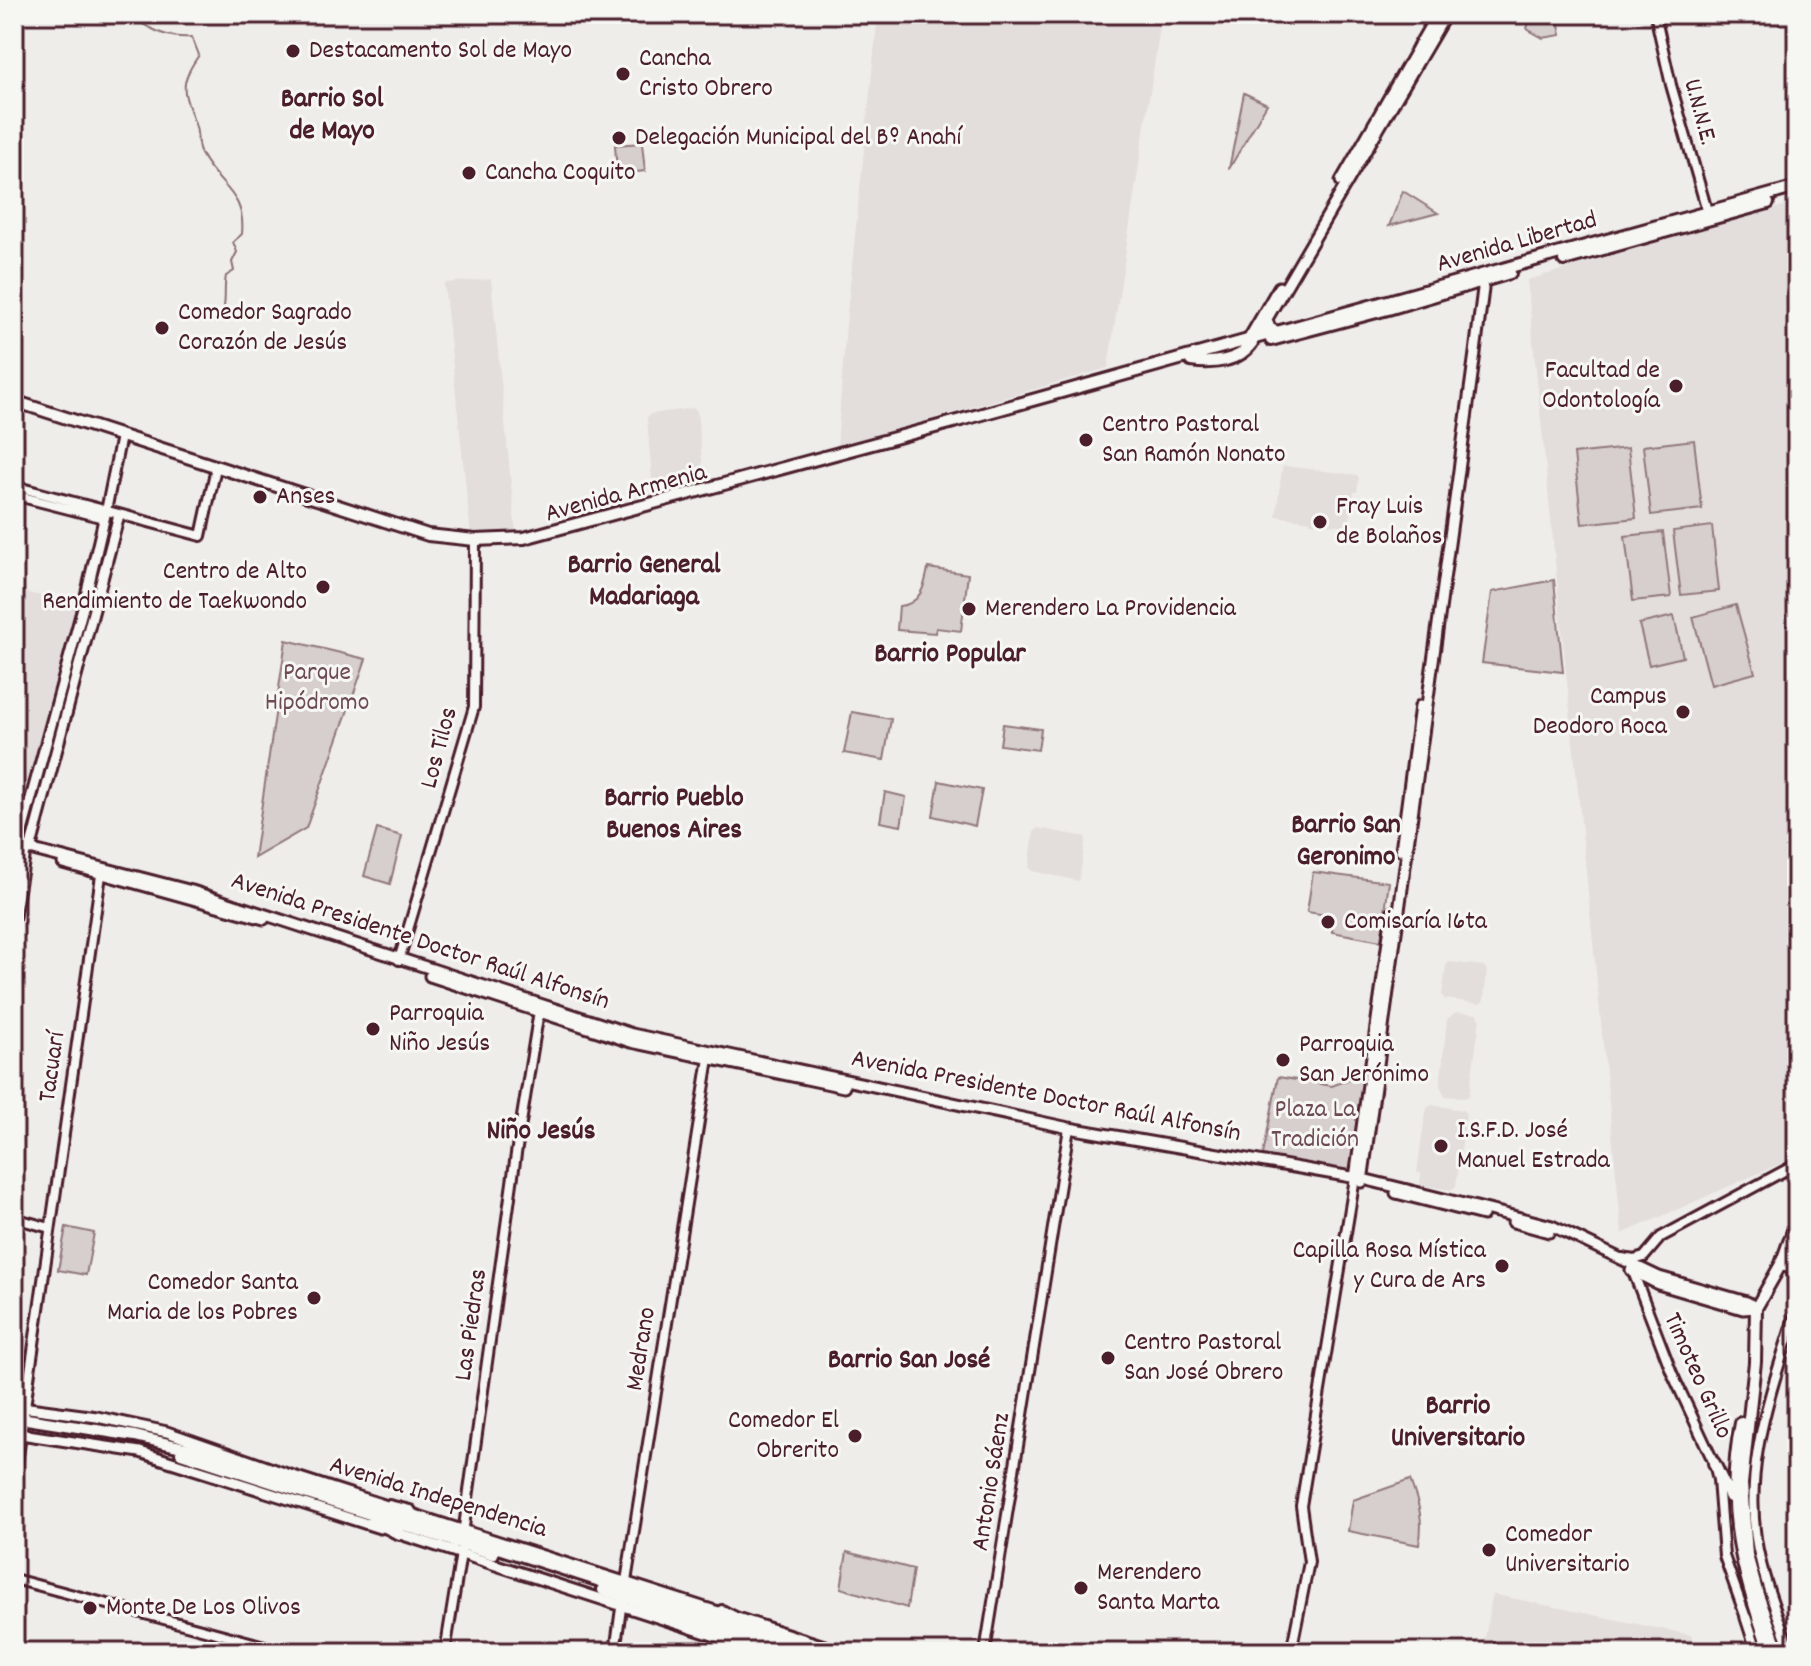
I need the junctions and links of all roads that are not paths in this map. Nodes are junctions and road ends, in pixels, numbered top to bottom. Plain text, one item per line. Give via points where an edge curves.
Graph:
1 (1437, 14) edge
2 (1446, 14) edge
3 (1655, 14) edge
4 (1797, 187) edge
5 (1797, 194) edge
6 (1708, 216) junction
7 (1479, 281) junction
8 (1267, 322) junction
9 (1278, 332) junction
10 (1252, 340) junction
11 (14, 401) edge
12 (14, 407) edge
13 (120, 438) junction
14 (214, 469) junction
15 (14, 486) edge
16 (14, 495) edge
17 (105, 515) junction
18 (119, 515) junction
19 (475, 543) junction
20 (89, 613) dead end
21 (86, 642) junction
22 (22, 847) edge
23 (101, 871) junction
24 (14, 920) edge
25 (399, 960) junction
26 (539, 1008) junction
27 (709, 1055) junction
28 (1068, 1130) junction
29 (1797, 1164) edge
30 (1359, 1181) junction
31 (14, 1218) edge
32 (1797, 1220) edge
33 (50, 1228) junction
34 (1649, 1253) junction
35 (1616, 1257) junction
36 (1781, 1264) junction
37 (1636, 1268) junction
38 (1797, 1305) edge
39 (1756, 1308) junction
40 (1751, 1391) junction
41 (18, 1420) edge
42 (236, 1456) junction
43 (1714, 1463) junction
44 (286, 1479) junction
45 (14, 1484) edge
46 (330, 1496) junction
47 (410, 1511) junction
48 (1734, 1513) junction
49 (400, 1534) junction
50 (462, 1541) junction
51 (14, 1579) edge
52 (624, 1594) junction
53 (722, 1611) junction
54 (1746, 1618) joint
55 (725, 1639) junction
56 (781, 1639) junction
57 (789, 1651) edge
58 (1758, 1651) edge
59 (287, 1652) edge
60 (445, 1652) edge
61 (615, 1652) edge
62 (755, 1652) edge
63 (819, 1652) edge
64 (843, 1652) edge
65 (985, 1652) edge
66 (1291, 1652) edge
67 (1770, 1652) edge
68 (1779, 1652) edge
69 (1791, 1652) edge

1 - 10 main road
2 - 8 main road
3 - 6 street, U.N.N.E.
4 - 6 main road, Avenida Libertad
5 - 6 main road, Avenida Libertad
6 - 7 main road, Avenida Libertad
7 - 9 main road, Avenida Libertad
7 - 10 main road, Avenida Libertad via 1297,335
7 - 30 main road
8 - 9 main road
8 - 10 main road
9 - 10 main road, Avenida Libertad
10 - 19 main road, Avenida Armenia via 574,526
10 - 19 main road, Avenida Armenia via 1243,354 1208,363 1191,361 545,540
11 - 13 main road, Avenida Armenia
12 - 13 main road, Avenida Armenia
13 - 14 main road, Avenida Armenia
13 - 17 street
14 - 18 street via 201,536
14 - 19 main road, Avenida Armenia via 417,538
15 - 17 street
16 - 17 street
17 - 18 street
17 - 22 main road
18 - 21 main road
19 - 25 street, Los Tilos via 474,707
20 - 21 main road
21 - 22 main road
22 - 23 main road, Avenida Presidente Doctor Raúl Alfonsín
22 - 24 street
23 - 25 main road, Avenida Presidente Doctor Raúl Alfonsín via 243,906
23 - 26 main road, Avenida Presidente Doctor Raúl Alfonsín
23 - 33 street, Tacuarí
25 - 26 main road, Avenida Presidente Doctor Raúl Alfonsín
26 - 27 main road, Avenida Presidente Doctor Raúl Alfonsín
26 - 50 street, Las Piedras
27 - 28 main road, Avenida Presidente Doctor Raúl Alfonsín
27 - 28 main road, Avenida Presidente Doctor Raúl Alfonsín
27 - 52 street, Medrano
28 - 30 main road, Avenida Presidente Doctor Raúl Alfonsín
28 - 65 street, Antonio Sáenz
29 - 34 street via 1661,1237
30 - 35 main road, Avenida Presidente Doctor Raúl Alfonsín via 1552,1226
30 - 37 main road, Avenida Presidente Doctor Raúl Alfonsín via 1551,1232
30 - 66 street via 1301,1506 1309,1562
31 - 33 street
32 - 36 main road
33 - 41 street, Tacuarí
34 - 35 street via 1638,1259
34 - 37 street
35 - 37 main road, Avenida Presidente Doctor Raúl Alfonsín
36 - 38 street via 1792,1272
36 - 39 main road
37 - 39 main road, Avenida Presidente Doctor Raúl Alfonsín
37 - 43 street, Timoteo Grillo via 1672,1373
38 - 69 street via 1759,1436 1752,1483 1760,1559
39 - 40 main road
40 - 48 main road via 1738,1440
40 - 68 main road via 1742,1484 1744,1534
41 - 42 main road, Avenida Independencia via 146,1427
41 - 44 main road, Avenida Independencia via 160,1441
41 - 45 street, Tacuarí
41 - 46 main road, Avenida Independencia via 135,1440
41 - 49 main road, Avenida Independencia via 140,1452
42 - 44 main road
42 - 47 main road, Avenida Independencia
43 - 48 main road
43 - 54 street, Timoteo Grillo via 1726,1568
44 - 46 main road, Avenida Independencia
46 - 47 main road
46 - 49 main road
46 - 50 main road, Avenida Independencia
47 - 50 main road, Avenida Independencia
48 - 67 main road via 1747,1582
49 - 50 main road, Avenida Independencia
50 - 52 main road, Avenida Independencia
50 - 52 main road, Avenida Independencia
50 - 60 street, Las Piedras
51 - 59 street
52 - 53 main road, Avenida Independencia
52 - 55 main road, Avenida Independencia
52 - 56 main road, Avenida Independencia
52 - 57 main road, Avenida Independencia
52 - 61 street, Medrano
53 - 56 main road
53 - 64 main road, Avenida Independencia
54 - 58 main road
55 - 57 main road
55 - 62 main road, Avenida Independencia
56 - 63 main road, Avenida Independencia

